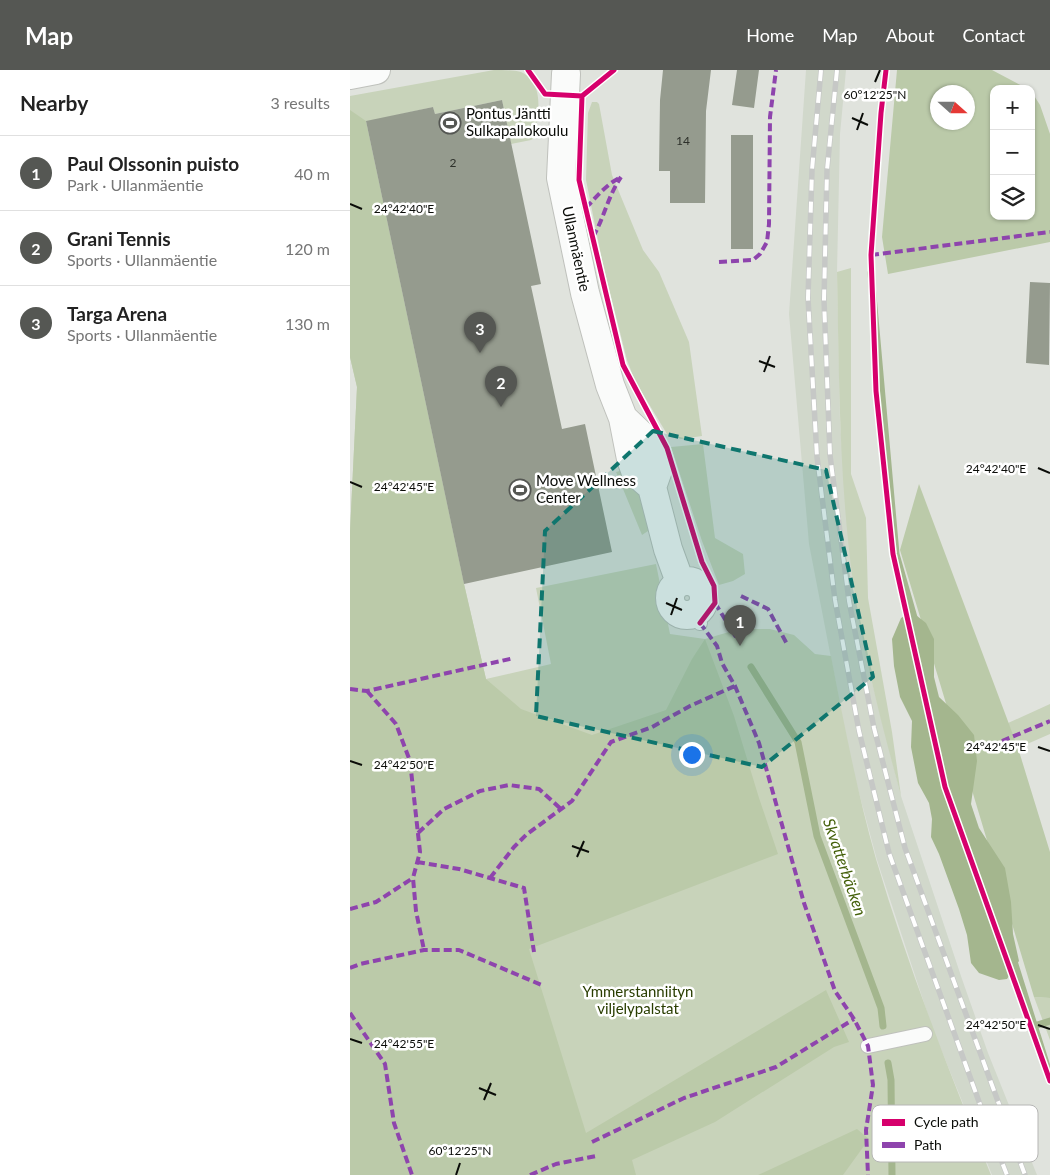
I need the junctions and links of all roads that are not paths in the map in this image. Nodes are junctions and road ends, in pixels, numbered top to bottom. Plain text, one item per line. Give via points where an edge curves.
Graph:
1 (567, 71) edge
2 (696, 618) dead end
3 (924, 1034) dead end
4 (868, 1046) dead end

1 - 2 street, Ullanmäentie via 561,178 585,293 610,384 623,418 644,438 658,470 652,488 680,582 671,591 671,603 679,612
3 - 4 lane

